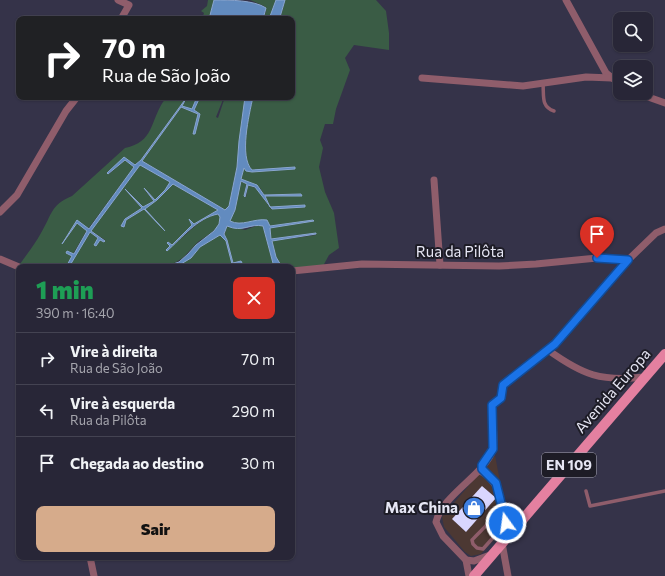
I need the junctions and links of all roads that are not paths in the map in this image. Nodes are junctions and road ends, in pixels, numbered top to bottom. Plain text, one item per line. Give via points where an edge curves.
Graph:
1 (118, 0) edge
2 (566, 0) edge
3 (123, 16) edge
4 (422, 78) dead end
5 (612, 78) joint
6 (543, 84) junction
7 (653, 99) edge
8 (75, 100) edge
9 (665, 103) edge
10 (554, 111) dead end
11 (434, 180) dead end
12 (0, 212) edge
13 (665, 229) edge
14 (0, 259) edge
15 (628, 260) junction
16 (440, 265) junction
17 (16, 266) edge
18 (295, 271) edge
19 (548, 350) junction
20 (665, 354) edge
21 (644, 377) junction
22 (482, 465) junction
23 (475, 472) junction
24 (586, 491) dead end
25 (665, 491) edge
26 (502, 543) junction
27 (494, 553) junction
28 (91, 560) edge
29 (466, 560) junction
30 (94, 576) edge
31 (469, 576) edge
32 (474, 576) edge
33 (508, 576) edge

1 - 3 street via 129,5
2 - 5 street via 591,49
4 - 6 street via 500,85
5 - 6 street via 586,77
6 - 10 lane via 544,105
7 - 9 street
8 - 12 street via 17,195
11 - 16 street
13 - 15 street via 656,233
14 - 17 street
15 - 16 street, Rua da Pilôta via 597,258 499,266
15 - 19 street
16 - 18 street, Rua da Pilôta via 362,264
19 - 21 street via 589,375 624,379
19 - 22 street via 503,385 501,398 492,405 493,449
20 - 21 main road, Avenida Europa / EN 109
21 - 26 main road, Avenida Europa / EN 109
22 - 23 street
22 - 23 lane via 482,469 496,483 506,523 483,549 477,548 472,540 499,509 500,504 494,486 479,472
23 - 29 street via 441,510 436,522 443,536
24 - 25 lane via 590,506
26 - 27 main road, Avenida Europa / EN 109
26 - 33 street
27 - 29 street via 482,559
27 - 32 main road, Avenida Europa / EN 109
28 - 30 street
29 - 31 street

